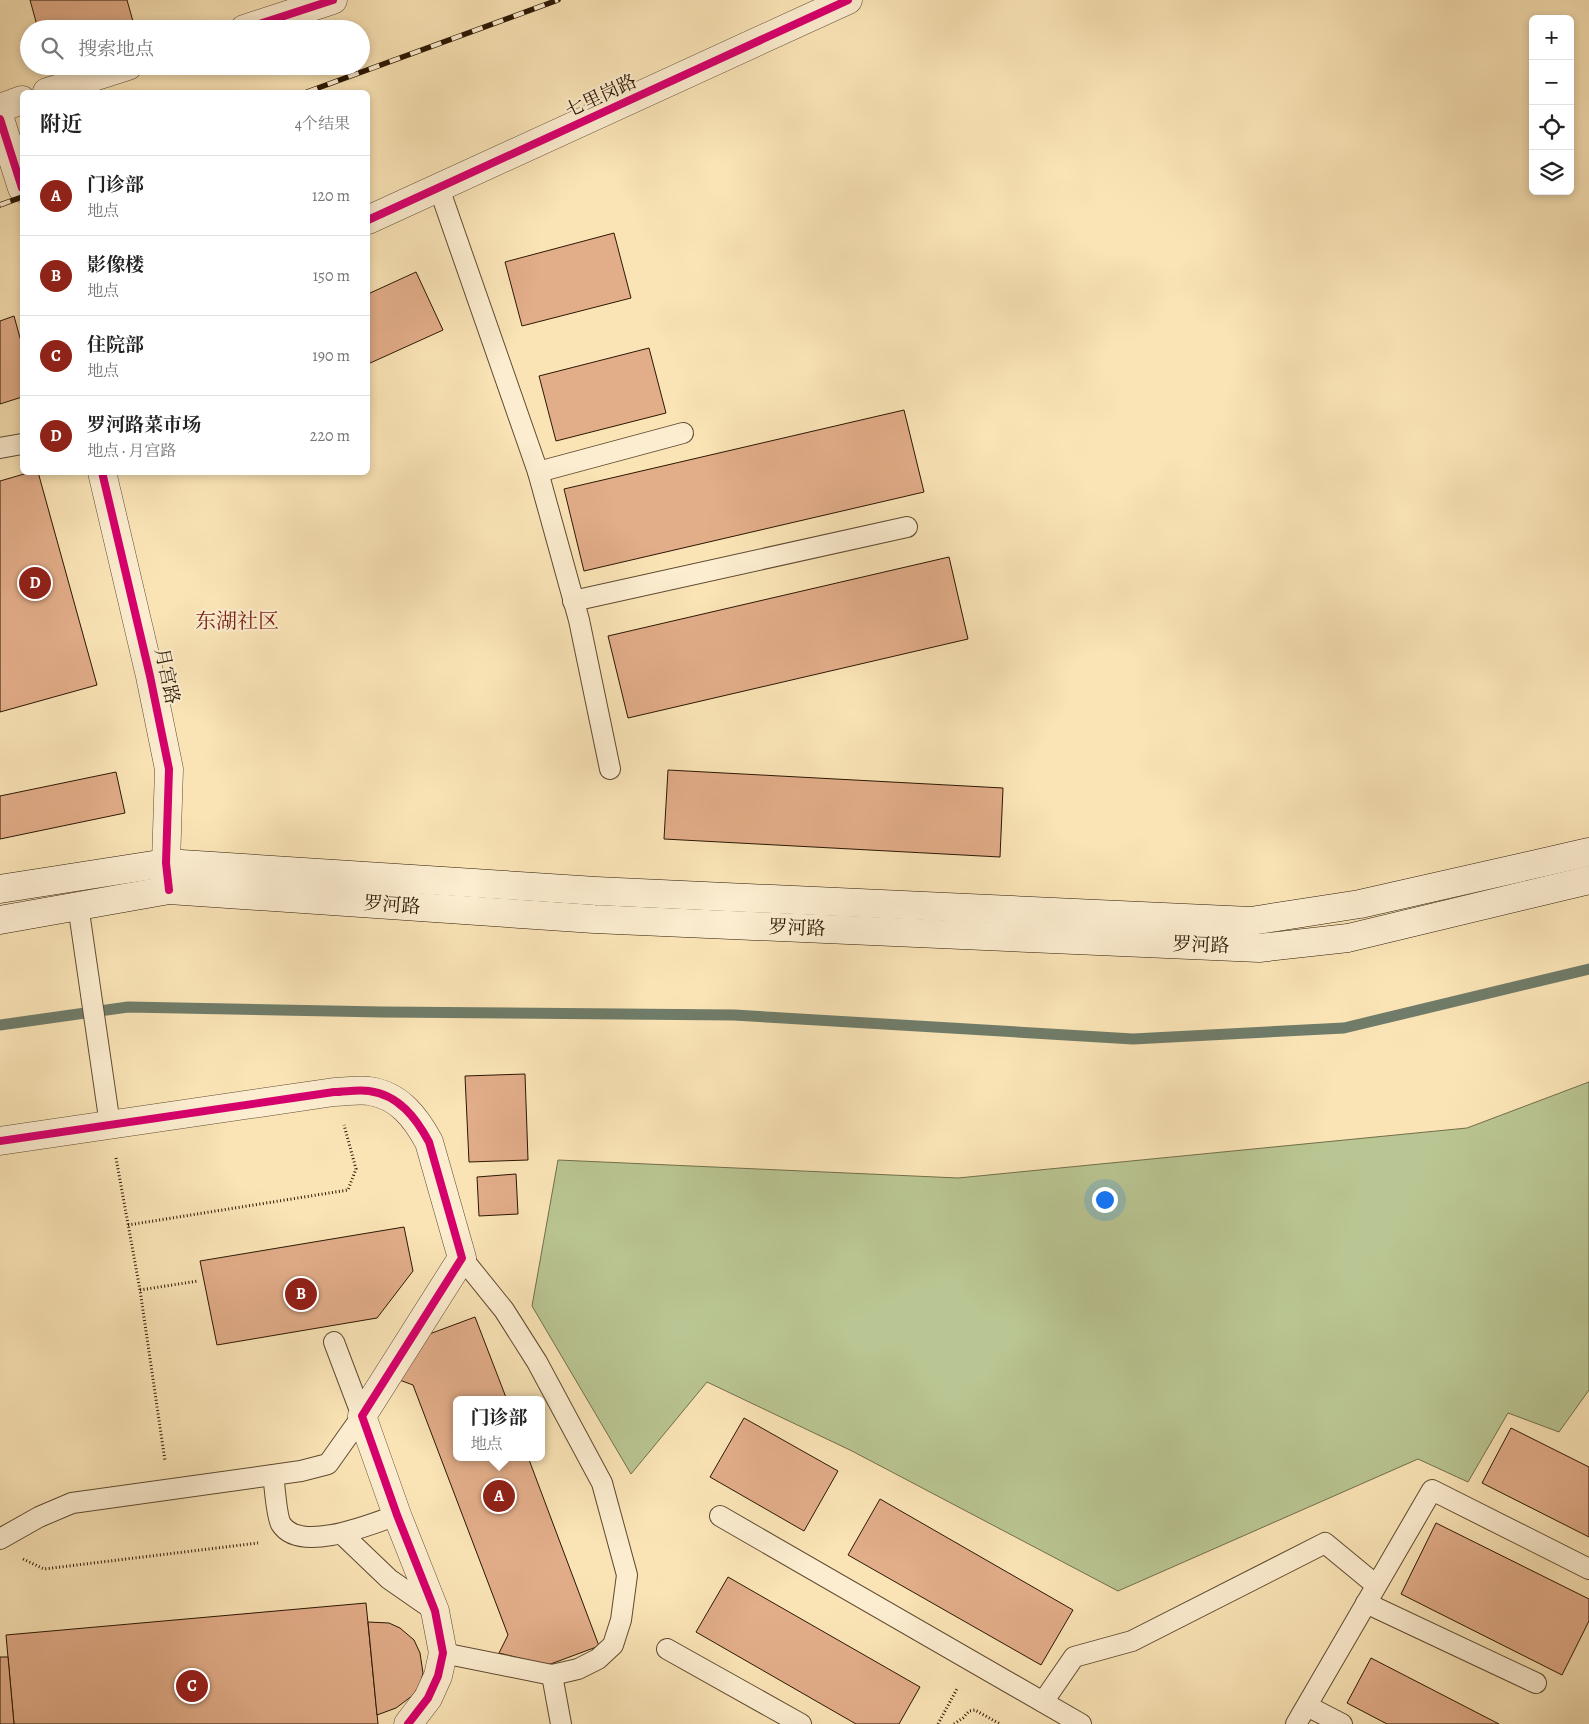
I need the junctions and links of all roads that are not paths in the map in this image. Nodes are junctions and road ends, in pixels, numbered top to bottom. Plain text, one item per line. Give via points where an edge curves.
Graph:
1 (333, 0) edge
2 (848, 0) edge
3 (272, 20) edge
4 (100, 75) edge
5 (53, 90) edge
6 (20, 101) edge
7 (0, 108) edge
8 (0, 119) edge
9 (20, 182) edge
10 (439, 188) junction
11 (370, 219) edge
12 (683, 433) dead end
13 (20, 444) edge
14 (0, 448) edge
15 (538, 472) junction
16 (103, 475) edge
17 (907, 527) dead end
18 (573, 601) junction
19 (610, 769) dead end
20 (1589, 852) edge
21 (166, 863) junction
22 (1589, 880) edge
23 (0, 889) edge
24 (168, 890) junction
25 (78, 905) junction
26 (0, 920) edge
27 (110, 1124) junction
28 (0, 1141) edge
29 (462, 1258) junction
30 (334, 1342) dead end
31 (362, 1416) junction
32 (272, 1475) junction
33 (397, 1515) junction
34 (720, 1516) dead end
35 (342, 1534) junction
36 (0, 1538) edge
37 (1589, 1568) edge
38 (1376, 1586) junction
39 (1366, 1603) junction
40 (436, 1611) junction
41 (667, 1649) dead end
42 (443, 1653) junction
43 (552, 1675) junction
44 (1536, 1683) dead end
45 (1042, 1702) junction
46 (1307, 1706) junction
47 (408, 1724) edge
48 (561, 1724) edge
49 (801, 1724) edge
50 (1081, 1724) edge
51 (1296, 1724) edge
52 (1342, 1724) edge

1 - 3 main road
2 - 10 main road, 七里岗路
4 - 5 main road
6 - 7 main road
8 - 9 main road
10 - 11 main road, 七里岗路
10 - 15 lane
12 - 15 lane
13 - 14 lane
15 - 18 lane
16 - 21 main road, 月宫路 via 169,769
17 - 18 lane
18 - 19 lane
20 - 21 main road, 罗河路 via 1360,904 1251,921 596,891
21 - 23 main road, 罗河路
21 - 24 main road, 月宫路
22 - 24 main road, 罗河路 via 1348,938 1258,948 594,919
24 - 25 main road, 罗河路
25 - 26 main road, 罗河路
25 - 27 lane
27 - 28 main road
27 - 29 main road via 334,1092 370,1091 408,1110 420,1125 429,1142
29 - 31 main road
29 - 43 lane via 504,1310 523,1340 602,1484 627,1575 621,1620 613,1645 598,1659 578,1669
30 - 31 lane
31 - 32 lane via 328,1464
31 - 33 main road
32 - 35 lane via 281,1523 292,1533 316,1536
32 - 36 lane via 72,1503
33 - 35 lane
33 - 40 main road
34 - 45 lane
35 - 40 lane via 389,1579
37 - 38 lane via 1432,1490
38 - 39 lane
38 - 45 lane via 1325,1543 1132,1641 1074,1657
39 - 44 lane
39 - 46 lane
40 - 42 main road
41 - 49 lane
42 - 43 lane
42 - 47 main road via 438,1676 428,1698
43 - 48 lane
45 - 50 lane
46 - 51 lane
46 - 52 lane

